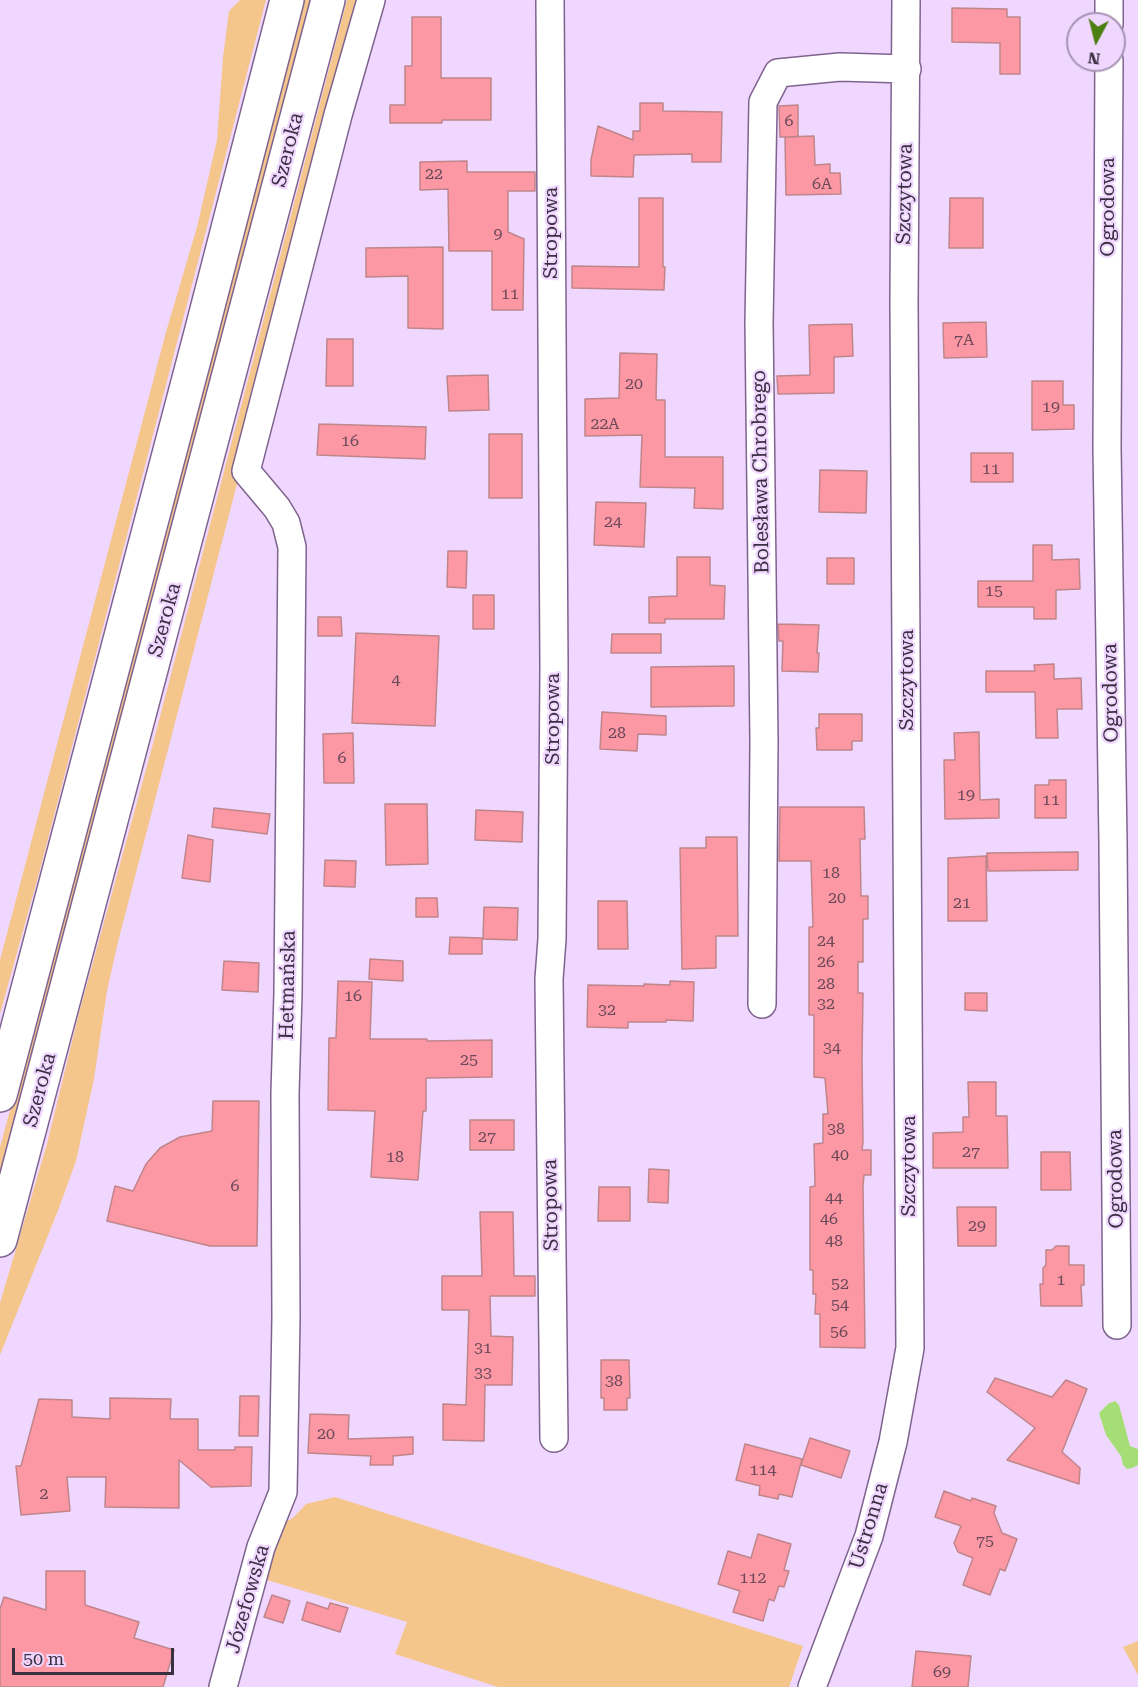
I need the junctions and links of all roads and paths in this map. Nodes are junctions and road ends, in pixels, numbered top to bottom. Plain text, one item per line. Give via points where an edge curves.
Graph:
1 (287, 0) edge
2 (328, 0) edge
3 (371, 0) edge
4 (550, 0) edge
5 (906, 0) edge
6 (907, 69) junction
7 (1109, 72) edge
8 (762, 1004) dead end
9 (0, 1095) edge
10 (0, 1240) edge
11 (1117, 1325) dead end
12 (908, 1360) joint
13 (554, 1438) dead end
14 (275, 1512) joint
15 (224, 1687) edge
16 (812, 1687) edge

1 - 9 main road, Szeroka
2 - 10 main road, Szeroka
3 - 14 street, Hetmańska via 246,471 282,516 292,547 286,1329 283,1492
4 - 13 street, Stropowa via 554,679 549,979
5 - 6 street, Szczytowa
6 - 8 street, Bolesława Chrobrego via 840,67 778,73 763,102 759,322 765,741
6 - 12 street, Szczytowa via 904,314
7 - 11 street, Ogrodowa via 1107,447
12 - 16 street, Ustronna via 893,1442 869,1536
14 - 15 street, Józefowska via 261,1547

